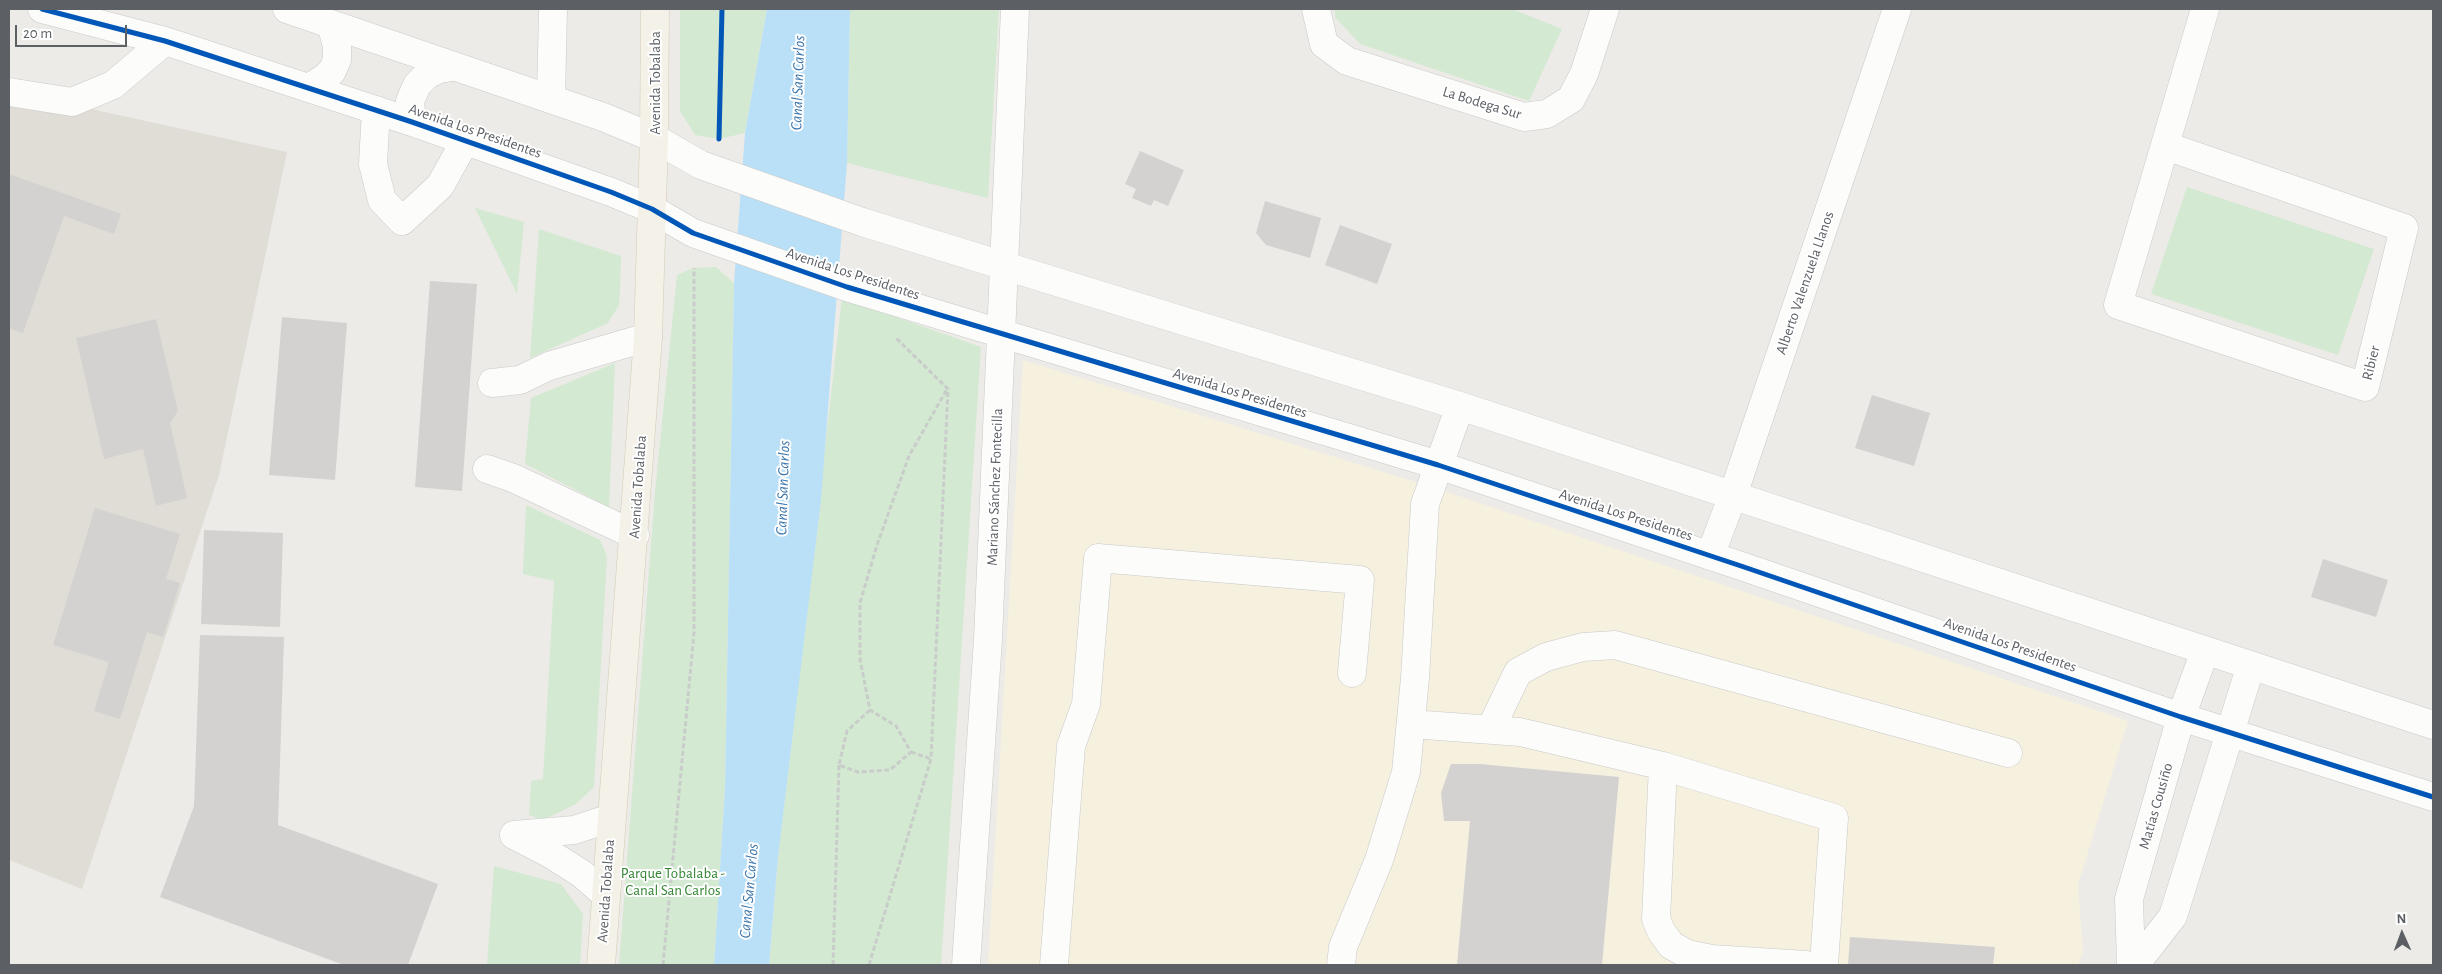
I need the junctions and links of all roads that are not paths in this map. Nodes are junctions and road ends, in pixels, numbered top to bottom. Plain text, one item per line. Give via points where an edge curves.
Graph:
1 (42, 9) edge
2 (287, 9) edge
3 (553, 9) edge
4 (655, 9) edge
5 (1015, 9) edge
6 (1603, 9) edge
7 (1897, 9) edge
8 (2204, 9) edge
9 (1317, 15) edge
10 (331, 24) junction
11 (165, 41) junction
12 (453, 67) junction
13 (310, 87) junction
14 (9, 92) edge
15 (551, 99) junction
16 (376, 110) junction
17 (412, 122) junction
18 (654, 138) junction
19 (465, 141) junction
20 (2166, 146) junction
21 (652, 209) junction
22 (1004, 266) junction
23 (1001, 334) junction
24 (648, 337) junction
25 (492, 383) dead end
26 (1460, 406) junction
27 (1438, 465) junction
28 (487, 469) dead end
29 (1733, 494) junction
30 (635, 535) junction
31 (1710, 556) junction
32 (2205, 651) junction
33 (2251, 665) junction
34 (1352, 673) dead end
35 (2181, 717) junction
36 (1410, 724) junction
37 (2433, 725) edge
38 (1490, 730) junction
39 (2230, 732) junction
40 (2008, 753) dead end
41 (1663, 766) junction
42 (2433, 797) edge
43 (611, 818) junction
44 (606, 895) junction
45 (601, 965) edge
46 (966, 965) edge
47 (1054, 965) edge
48 (1341, 965) edge
49 (1806, 965) edge
50 (1824, 965) edge
51 (2131, 965) edge
52 (2135, 965) edge

1 - 11 street, Avenida Los Presidentes
2 - 10 street
3 - 15 street
4 - 18 main road, Avenida Tobalaba
5 - 22 street, Mariano Sánchez Fontecilla
6 - 9 street, La Bodega Sur via 1579,87 1558,108 1536,117 1512,115 1347,60 1324,44
7 - 29 street, Alberto Valenzuela Llanos
8 - 20 street, Ribier
10 - 12 street
10 - 13 street via 337,60 326,77
11 - 13 street, Avenida Los Presidentes
11 - 14 street via 113,85 72,102
12 - 15 street
12 - 17 street via 427,75 418,85 410,101
13 - 16 street, Avenida Los Presidentes
15 - 18 street
16 - 17 street, Avenida Los Presidentes
16 - 19 street via 373,164 382,200 402,221 440,186
17 - 19 street, Avenida Los Presidentes
18 - 21 main road, Avenida Tobalaba
18 - 22 street via 700,165 862,222
19 - 21 street, Avenida Los Presidentes
20 - 20 street, Ribier via 2118,305 2365,387 2404,228
21 - 23 street, Avenida Los Presidentes via 699,235 858,290
21 - 24 main road, Avenida Tobalaba
22 - 23 street, Mariano Sánchez Fontecilla
22 - 26 street
23 - 27 street, Avenida Los Presidentes
23 - 46 street, Mariano Sánchez Fontecilla via 988,639
24 - 25 street via 549,366 520,380
24 - 30 main road, Avenida Tobalaba
26 - 27 street
26 - 29 street
27 - 31 street, Avenida Los Presidentes
27 - 36 street via 1425,504
28 - 30 street
29 - 31 street, Alberto Valenzuela Llanos
29 - 32 street
30 - 43 main road, Avenida Tobalaba
31 - 35 street, Avenida Los Presidentes
32 - 33 street
32 - 35 street, Matías Cousiño
33 - 37 street
33 - 39 street
34 - 47 street via 1360,580 1098,558 1086,704 1071,746
35 - 39 street, Avenida Los Presidentes
35 - 51 street, Matías Cousiño via 2129,899
36 - 38 street
36 - 48 street via 1406,772 1379,860 1343,947
38 - 40 street via 1518,672 1546,657 1584,647 1616,646
38 - 41 street via 1520,732
39 - 42 street, Avenida Los Presidentes
39 - 52 street via 2173,916
41 - 49 street via 1656,919 1671,945 1687,954 1712,959
41 - 50 street via 1834,818
43 - 44 main road, Avenida Tobalaba
43 - 44 street via 574,830 514,835 550,853
44 - 45 main road, Avenida Tobalaba

